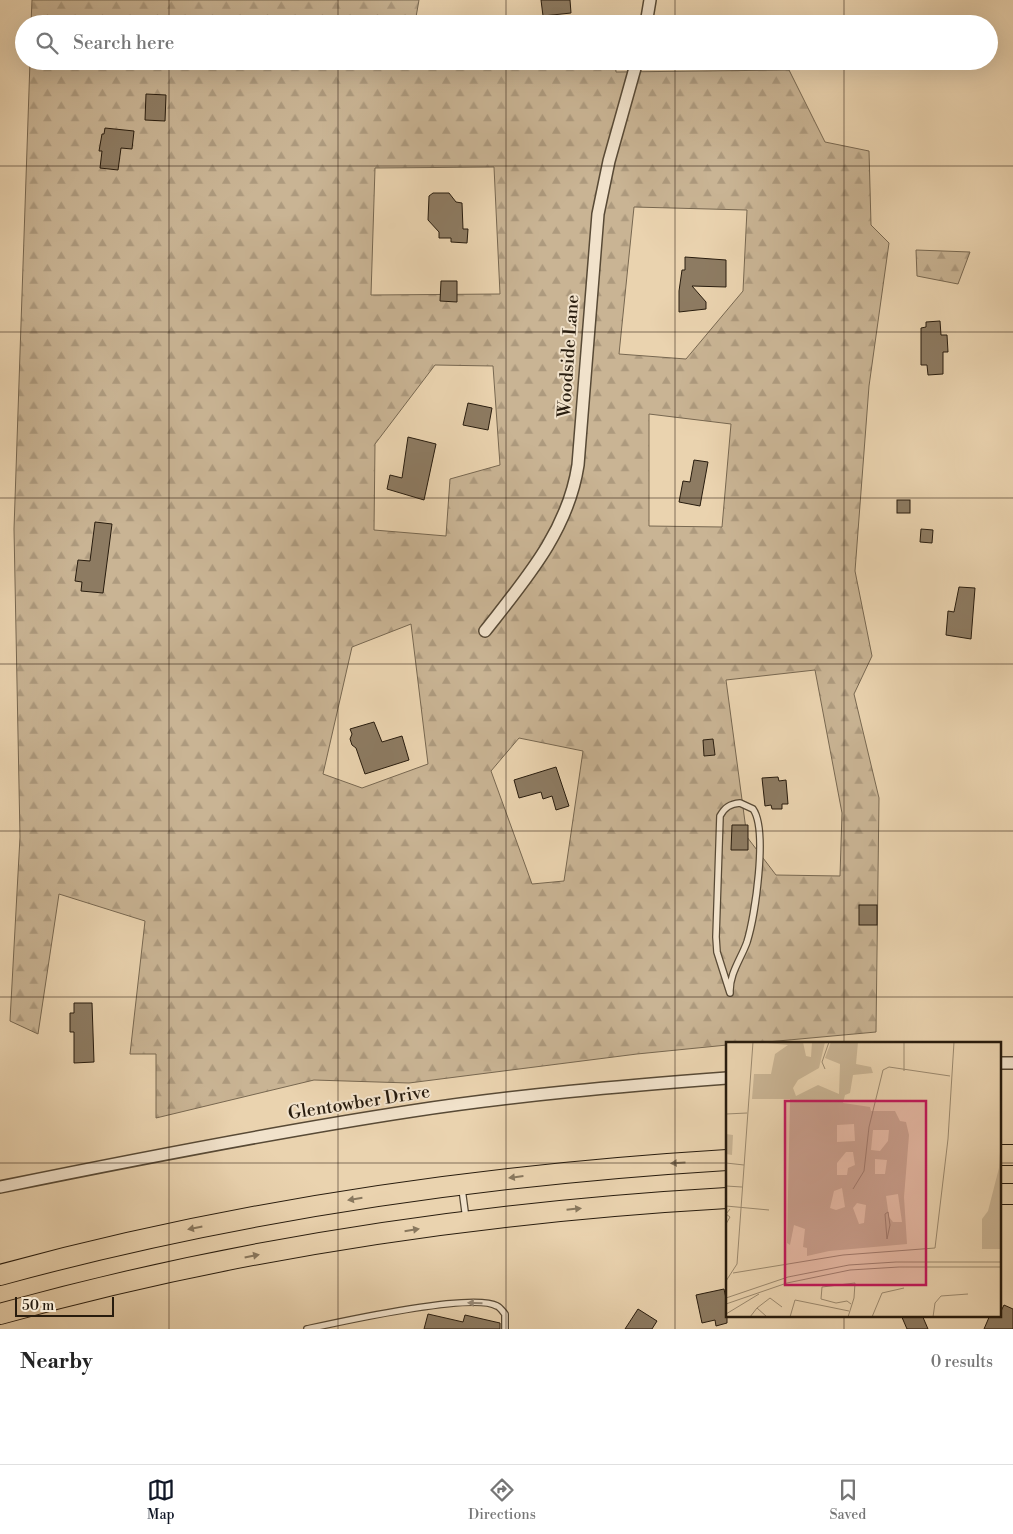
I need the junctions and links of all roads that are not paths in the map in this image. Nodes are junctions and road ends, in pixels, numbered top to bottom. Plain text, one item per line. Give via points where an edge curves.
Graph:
1 (650, 0) edge
2 (648, 15) edge
3 (634, 70) edge
4 (485, 631) dead end
5 (730, 986) joint
6 (1013, 1062) edge
7 (1000, 1063) edge
8 (726, 1078) edge
9 (1000, 1156) edge
10 (1013, 1156) edge
11 (726, 1160) edge
12 (461, 1184) junction
13 (0, 1187) edge
14 (1000, 1194) edge
15 (1013, 1194) edge
16 (726, 1198) edge
17 (467, 1221) junction
18 (209, 1265) junction
19 (0, 1275) edge
20 (0, 1314) edge
21 (0, 1322) edge
22 (307, 1329) edge
23 (505, 1329) edge

1 - 2 street
3 - 4 street, Woodside Lane via 598,214 578,464 569,504 548,548
5 - 5 lane via 730,992 716,937 720,816 731,804 740,803 753,809 760,824 757,893 749,934
6 - 7 street
8 - 13 street, Glentowber Drive via 413,1110 206,1145
9 - 10 highway
11 -> 12 highway via 623,1166
12 - 17 lane
12 -> 19 highway via 204,1226
14 - 15 highway
17 -> 16 highway via 622,1204
18 -> 17 highway
18 - 20 highway
18 - 21 highway
23 -> 22 lane via 505,1314 497,1306 474,1302 386,1312

